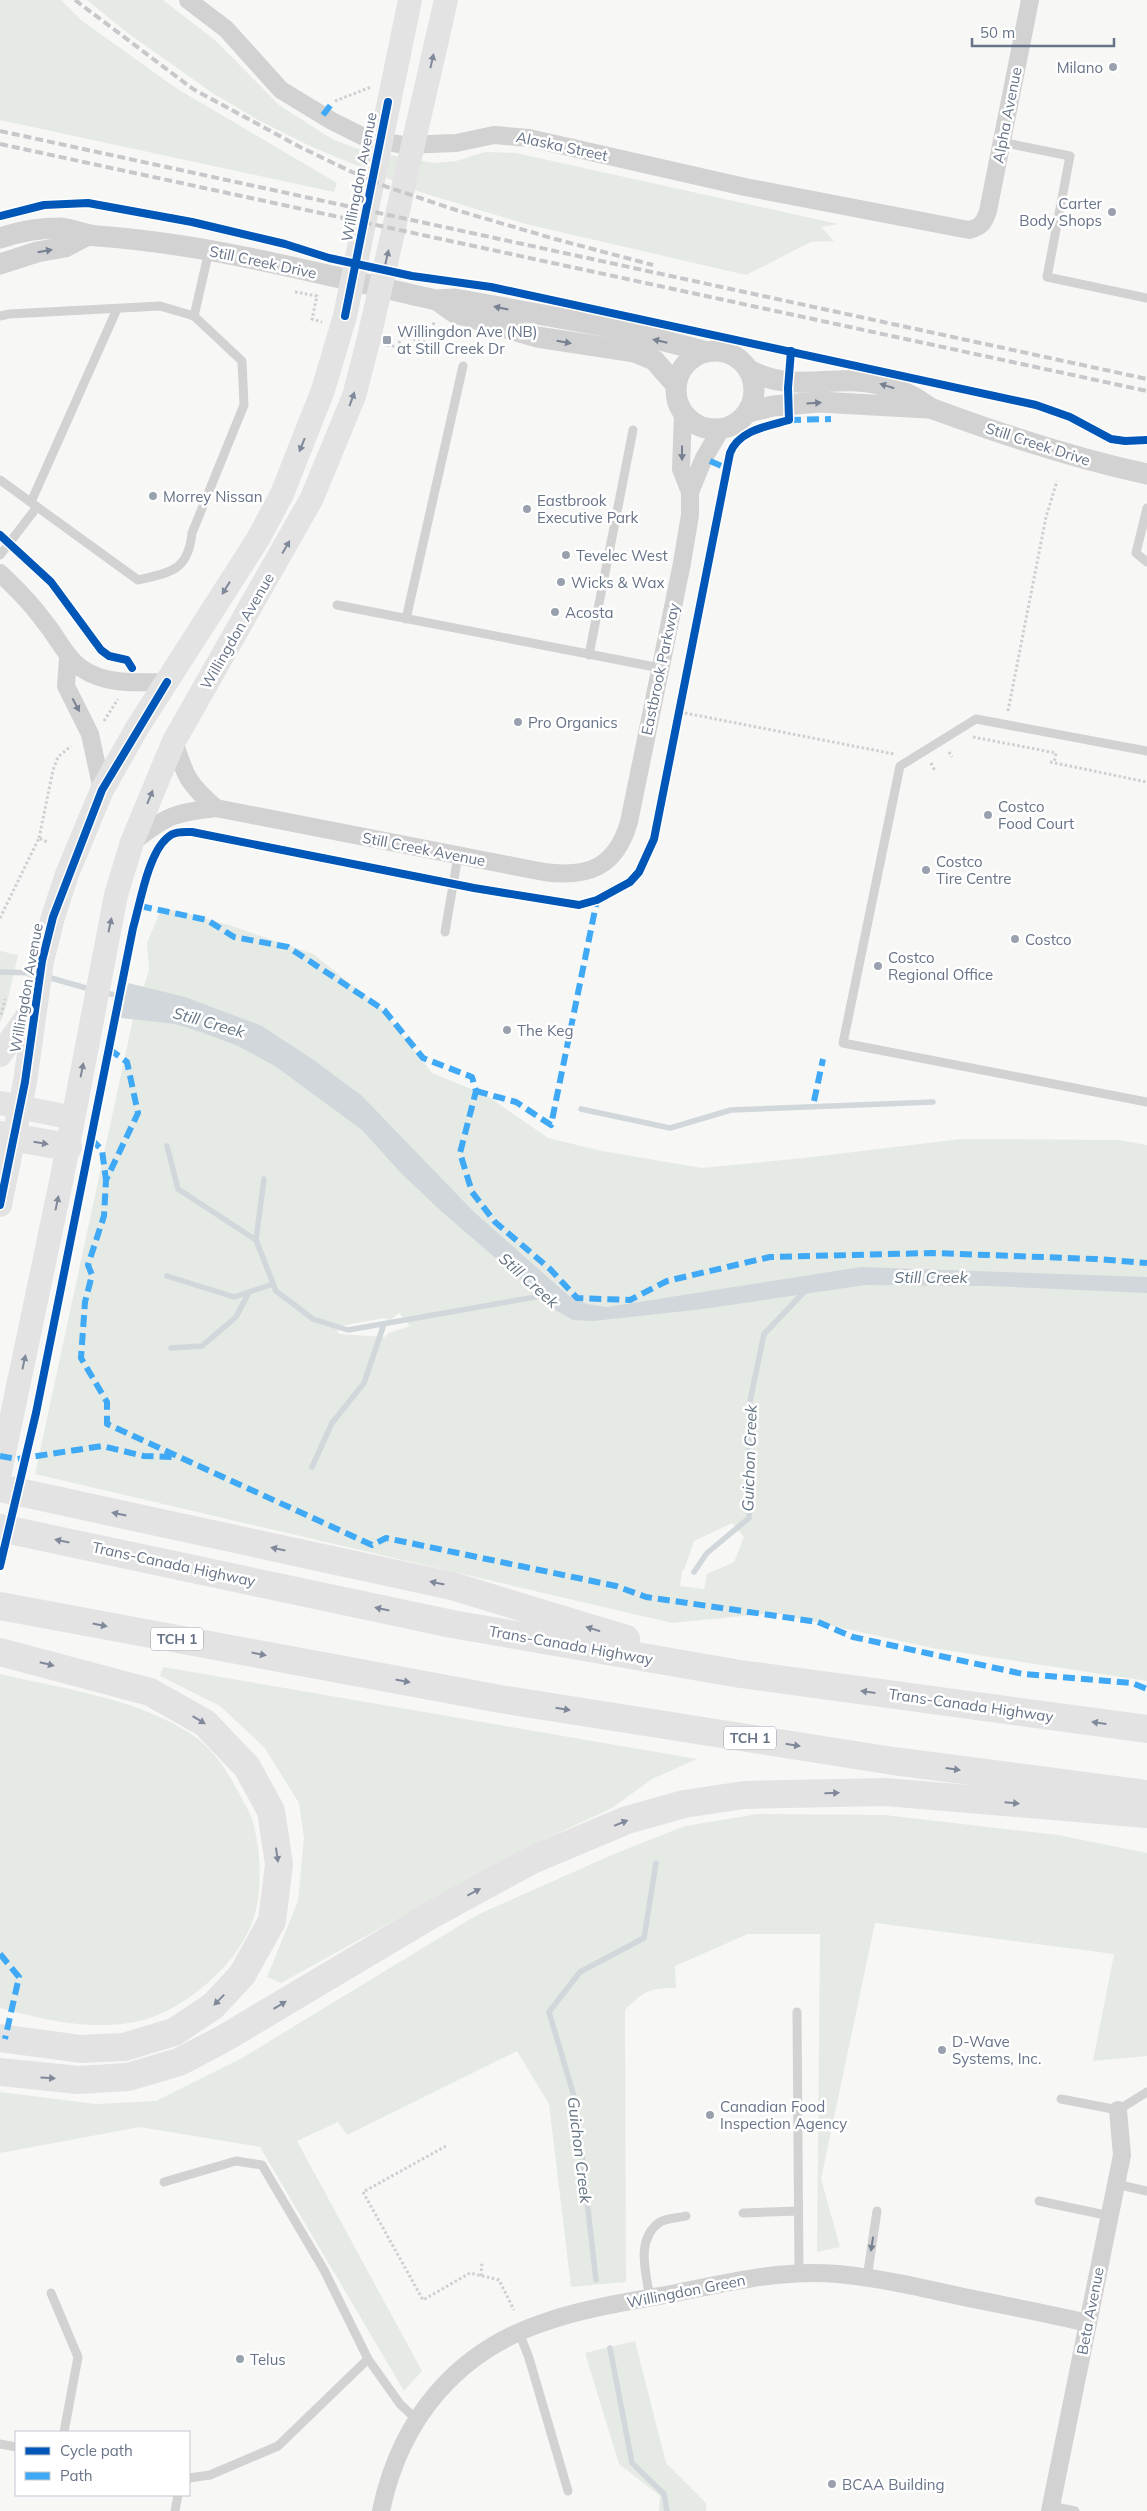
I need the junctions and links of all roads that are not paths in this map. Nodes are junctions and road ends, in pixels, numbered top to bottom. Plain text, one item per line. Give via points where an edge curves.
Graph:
1 (188, 0) edge
2 (410, 0) edge
3 (446, 0) edge
4 (1030, 0) edge
5 (1002, 142) junction
6 (979, 227) joint
7 (88, 235) junction
8 (0, 238) edge
9 (209, 250) junction
10 (0, 264) edge
11 (1147, 298) edge
12 (436, 307) junction
13 (117, 308) junction
14 (0, 316) edge
15 (194, 316) junction
16 (707, 352) junction
17 (463, 366) dead end
18 (749, 370) junction
19 (676, 386) junction
20 (930, 408) junction
21 (748, 412) junction
22 (683, 413) junction
23 (720, 429) junction
24 (633, 430) dead end
25 (1147, 474) edge
26 (0, 480) edge
27 (690, 492) junction
28 (34, 505) junction
29 (1147, 508) edge
30 (0, 555) edge
31 (1147, 562) edge
32 (0, 573) edge
33 (336, 605) dead end
34 (406, 619) junction
35 (589, 655) junction
36 (68, 658) junction
37 (660, 668) junction
38 (167, 682) junction
39 (174, 741) junction
40 (1147, 751) edge
41 (102, 790) junction
42 (216, 808) junction
43 (132, 842) junction
44 (622, 843) joint
45 (458, 856) junction
46 (445, 932) dead end
47 (35, 1005) junction
48 (0, 1055) edge
49 (1147, 1102) edge
50 (10, 1105) edge
51 (73, 1118) junction
52 (7, 1137) edge
53 (68, 1147) junction
54 (0, 1204) edge
55 (0, 1472) edge
56 (0, 1488) edge
57 (0, 1528) edge
58 (0, 1606) edge
59 (0, 1652) edge
60 (740, 1674) junction
61 (1147, 1729) edge
62 (1147, 1794) edge
63 (1147, 1814) edge
64 (797, 2012) dead end
65 (2, 2038) edge
66 (0, 2072) edge
67 (1147, 2092) edge
68 (1061, 2099) dead end
69 (1118, 2110) junction
70 (164, 2182) dead end
71 (1116, 2184) junction
72 (1147, 2191) edge
73 (1039, 2201) dead end
74 (798, 2211) junction
75 (877, 2211) dead end
76 (743, 2213) dead end
77 (686, 2216) dead end
78 (1110, 2216) junction
79 (799, 2273) junction
80 (867, 2278) junction
81 (51, 2293) dead end
82 (650, 2298) junction
83 (1088, 2323) junction
84 (519, 2332) junction
85 (368, 2359) junction
86 (416, 2419) junction
87 (64, 2431) edge
88 (0, 2444) edge
89 (15, 2447) edge
90 (190, 2478) edge
91 (568, 2491) dead end
92 (178, 2496) edge
93 (1051, 2508) edge
94 (175, 2511) edge
95 (381, 2511) edge
96 (1075, 2511) edge

1 - 6 street, Alaska Street via 226,29 281,90 364,137 403,145 456,143 494,135 522,137 745,187 970,230
2 -> 38 main road, Willingdon Avenue via 380,94 333,319 323,390 282,494 258,539
39 -> 3 main road, Willingdon Avenue via 312,498 354,396
4 - 5 street, Alpha Avenue
5 - 6 street, Alpha Avenue via 988,211
5 - 11 lane via 1070,156 1047,277
7 - 8 street, Still Creek Drive via 60,228
7 - 9 street, Still Creek Drive
10 -> 7 street via 65,247
9 - 12 street, Still Creek Drive
9 - 15 lane
16 -> 12 street, Still Creek Drive via 615,328 455,299
12 -> 19 street, Still Creek Drive via 537,337 635,352 654,360
13 - 14 lane
13 - 15 lane via 160,306
13 - 28 lane
15 - 28 lane via 242,360 244,405 192,533 184,562 174,571 138,580
16 - 18 street, Still Creek Drive via 726,353 743,362
16 - 19 street via 683,367
17 - 34 lane
20 -> 18 street, Still Creek Drive via 902,391 881,384 844,380 788,383
18 - 21 street via 755,391
19 - 22 street, Still Creek Drive via 677,400
21 -> 20 street, Still Creek Drive via 819,402
20 - 25 street, Still Creek Drive via 1087,461
21 - 23 street, Still Creek Drive via 736,424
22 - 23 street via 699,426
22 -> 27 street, Eastbrook Parkway via 681,469
23 - 27 street, Eastbrook Parkway
24 - 35 lane
26 - 28 lane
27 - 37 street, Eastbrook Parkway via 690,515 682,563
28 - 30 lane
29 - 31 lane via 1136,553
32 - 36 street via 45,621
33 - 34 lane
34 - 35 lane
35 - 37 lane
36 - 38 street via 105,679
36 -> 41 street via 66,686 88,726
37 - 44 street, Eastbrook Parkway
38 - 41 main road, Willingdon Avenue
39 - 42 street, Still Creek Avenue via 185,775 197,792
43 -> 39 main road, Willingdon Avenue
40 - 49 lane via 976,719 900,766 843,1043
41 - 47 main road, Willingdon Avenue via 53,917
42 - 43 street, Still Creek Avenue via 178,813 162,820
42 - 45 street, Still Creek Avenue
51 -> 43 main road, Willingdon Avenue via 116,895
44 - 45 street, Still Creek Avenue via 601,865 569,875
45 - 46 lane
47 - 48 main road
47 - 50 main road, Willingdon Avenue
50 - 51 main road
50 - 52 main road, Willingdon Avenue
51 - 53 main road, Willingdon Avenue
52 -> 53 highway
52 - 54 main road, Willingdon Avenue
55 -> 53 main road, Willingdon Avenue
60 -> 56 highway via 452,1586
60 -> 57 highway, Trans-Canada Highway via 452,1624
58 -> 62 highway, TCH 1 via 500,1699 893,1760
59 -> 65 highway via 150,1692 205,1723 247,1767 271,1811 279,1864 272,1921 242,1975 213,2006 174,2032 124,2048 81,2049
61 -> 60 highway, Trans-Canada Highway
66 -> 63 highway via 78,2080 128,2077 179,2062 224,2039 431,1914 532,1860 627,1820 684,1804 744,1795 885,1792
64 - 74 lane
67 - 69 lane
68 - 69 lane
69 - 71 street, Beta Avenue via 1122,2155
70 - 85 lane via 236,2161 262,2165 324,2270
71 - 72 lane
71 - 78 street, Beta Avenue
73 - 78 lane
74 - 76 lane
74 - 79 lane
75 -> 80 lane
77 - 82 lane via 661,2221 647,2235 643,2259
78 - 83 street, Beta Avenue
79 - 80 street, Willingdon Green
79 - 82 street, Willingdon Green via 746,2279
80 - 83 street, Willingdon Green
81 - 87 lane via 78,2357
82 - 84 street, Willingdon Green via 569,2314
83 - 93 street, Beta Avenue
84 - 86 street, Willingdon Green via 490,2347 464,2367
84 - 91 lane
85 - 86 lane via 400,2404
85 - 90 lane via 278,2446 210,2476
86 - 95 street, Willingdon Green via 392,2467
88 - 89 lane
92 - 94 lane
93 - 96 lane

